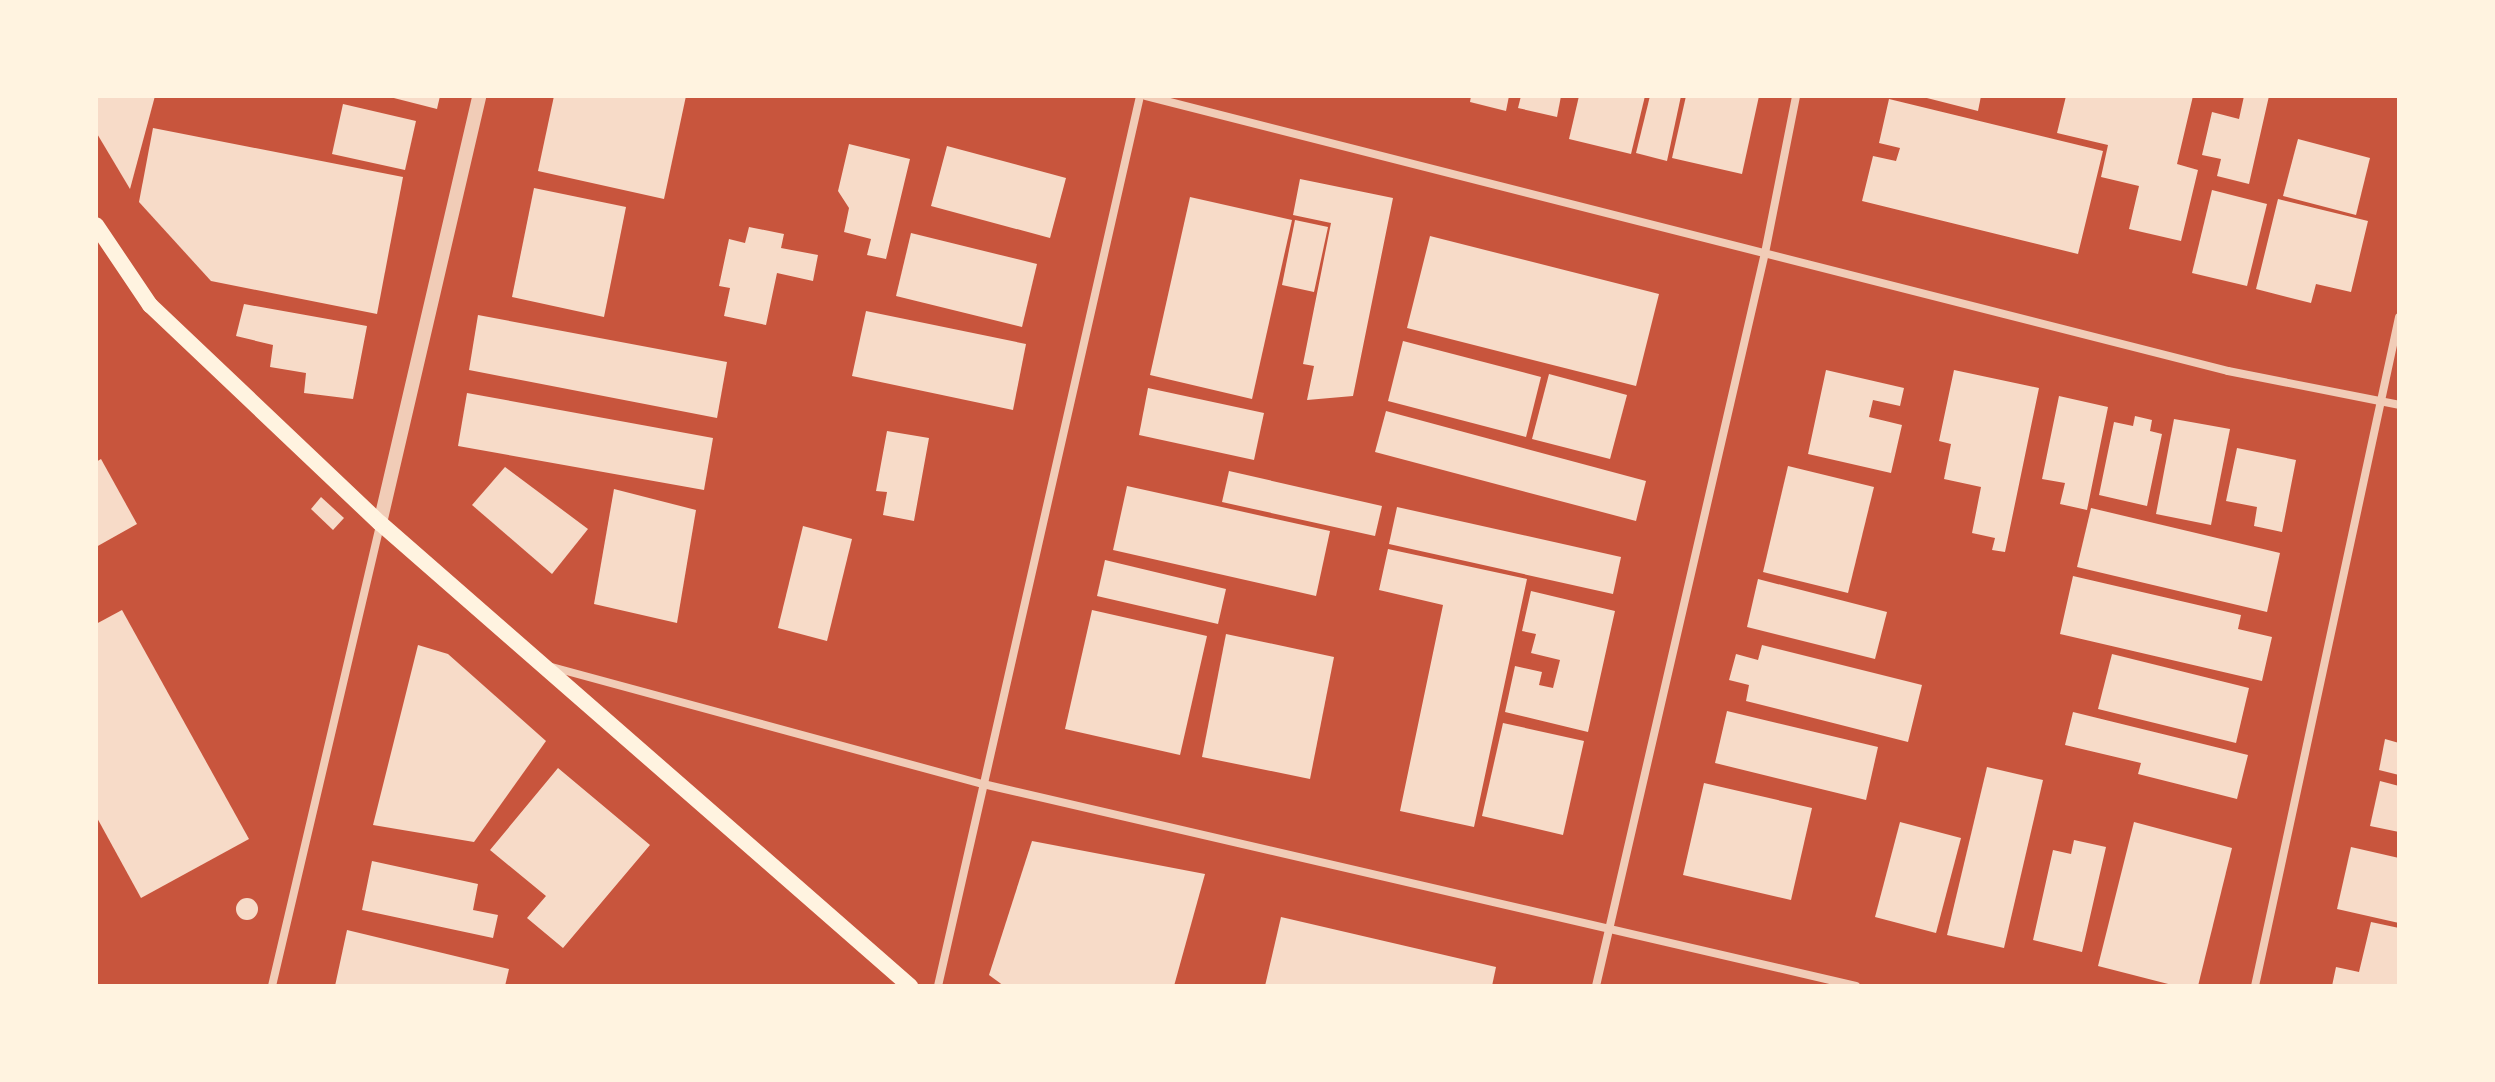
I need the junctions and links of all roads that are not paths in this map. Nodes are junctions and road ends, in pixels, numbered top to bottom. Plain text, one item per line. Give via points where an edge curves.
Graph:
1 (479, 96) edge
2 (1140, 96) edge
3 (1146, 96) edge
4 (1796, 96) edge
5 (96, 225) edge
6 (1765, 253) junction
7 (2399, 317) edge
8 (2382, 402) junction
9 (2399, 405) edge
10 (380, 523) junction
11 (543, 664) junction
12 (983, 784) junction
13 (1609, 929) junction
14 (272, 986) edge
15 (910, 986) edge
16 (938, 986) edge
17 (1596, 986) edge
18 (1856, 986) edge
19 (2255, 986) edge

1 - 10 street
2 - 12 street
3 - 6 street
4 - 6 street
5 - 10 main road via 150,305
6 - 8 street via 2228,371
6 - 13 street
7 - 8 street
8 - 9 street
8 - 19 street
10 - 11 main road
10 - 14 street
11 - 12 street
11 - 15 main road
12 - 13 street
12 - 16 street
13 - 17 street
13 - 18 street

